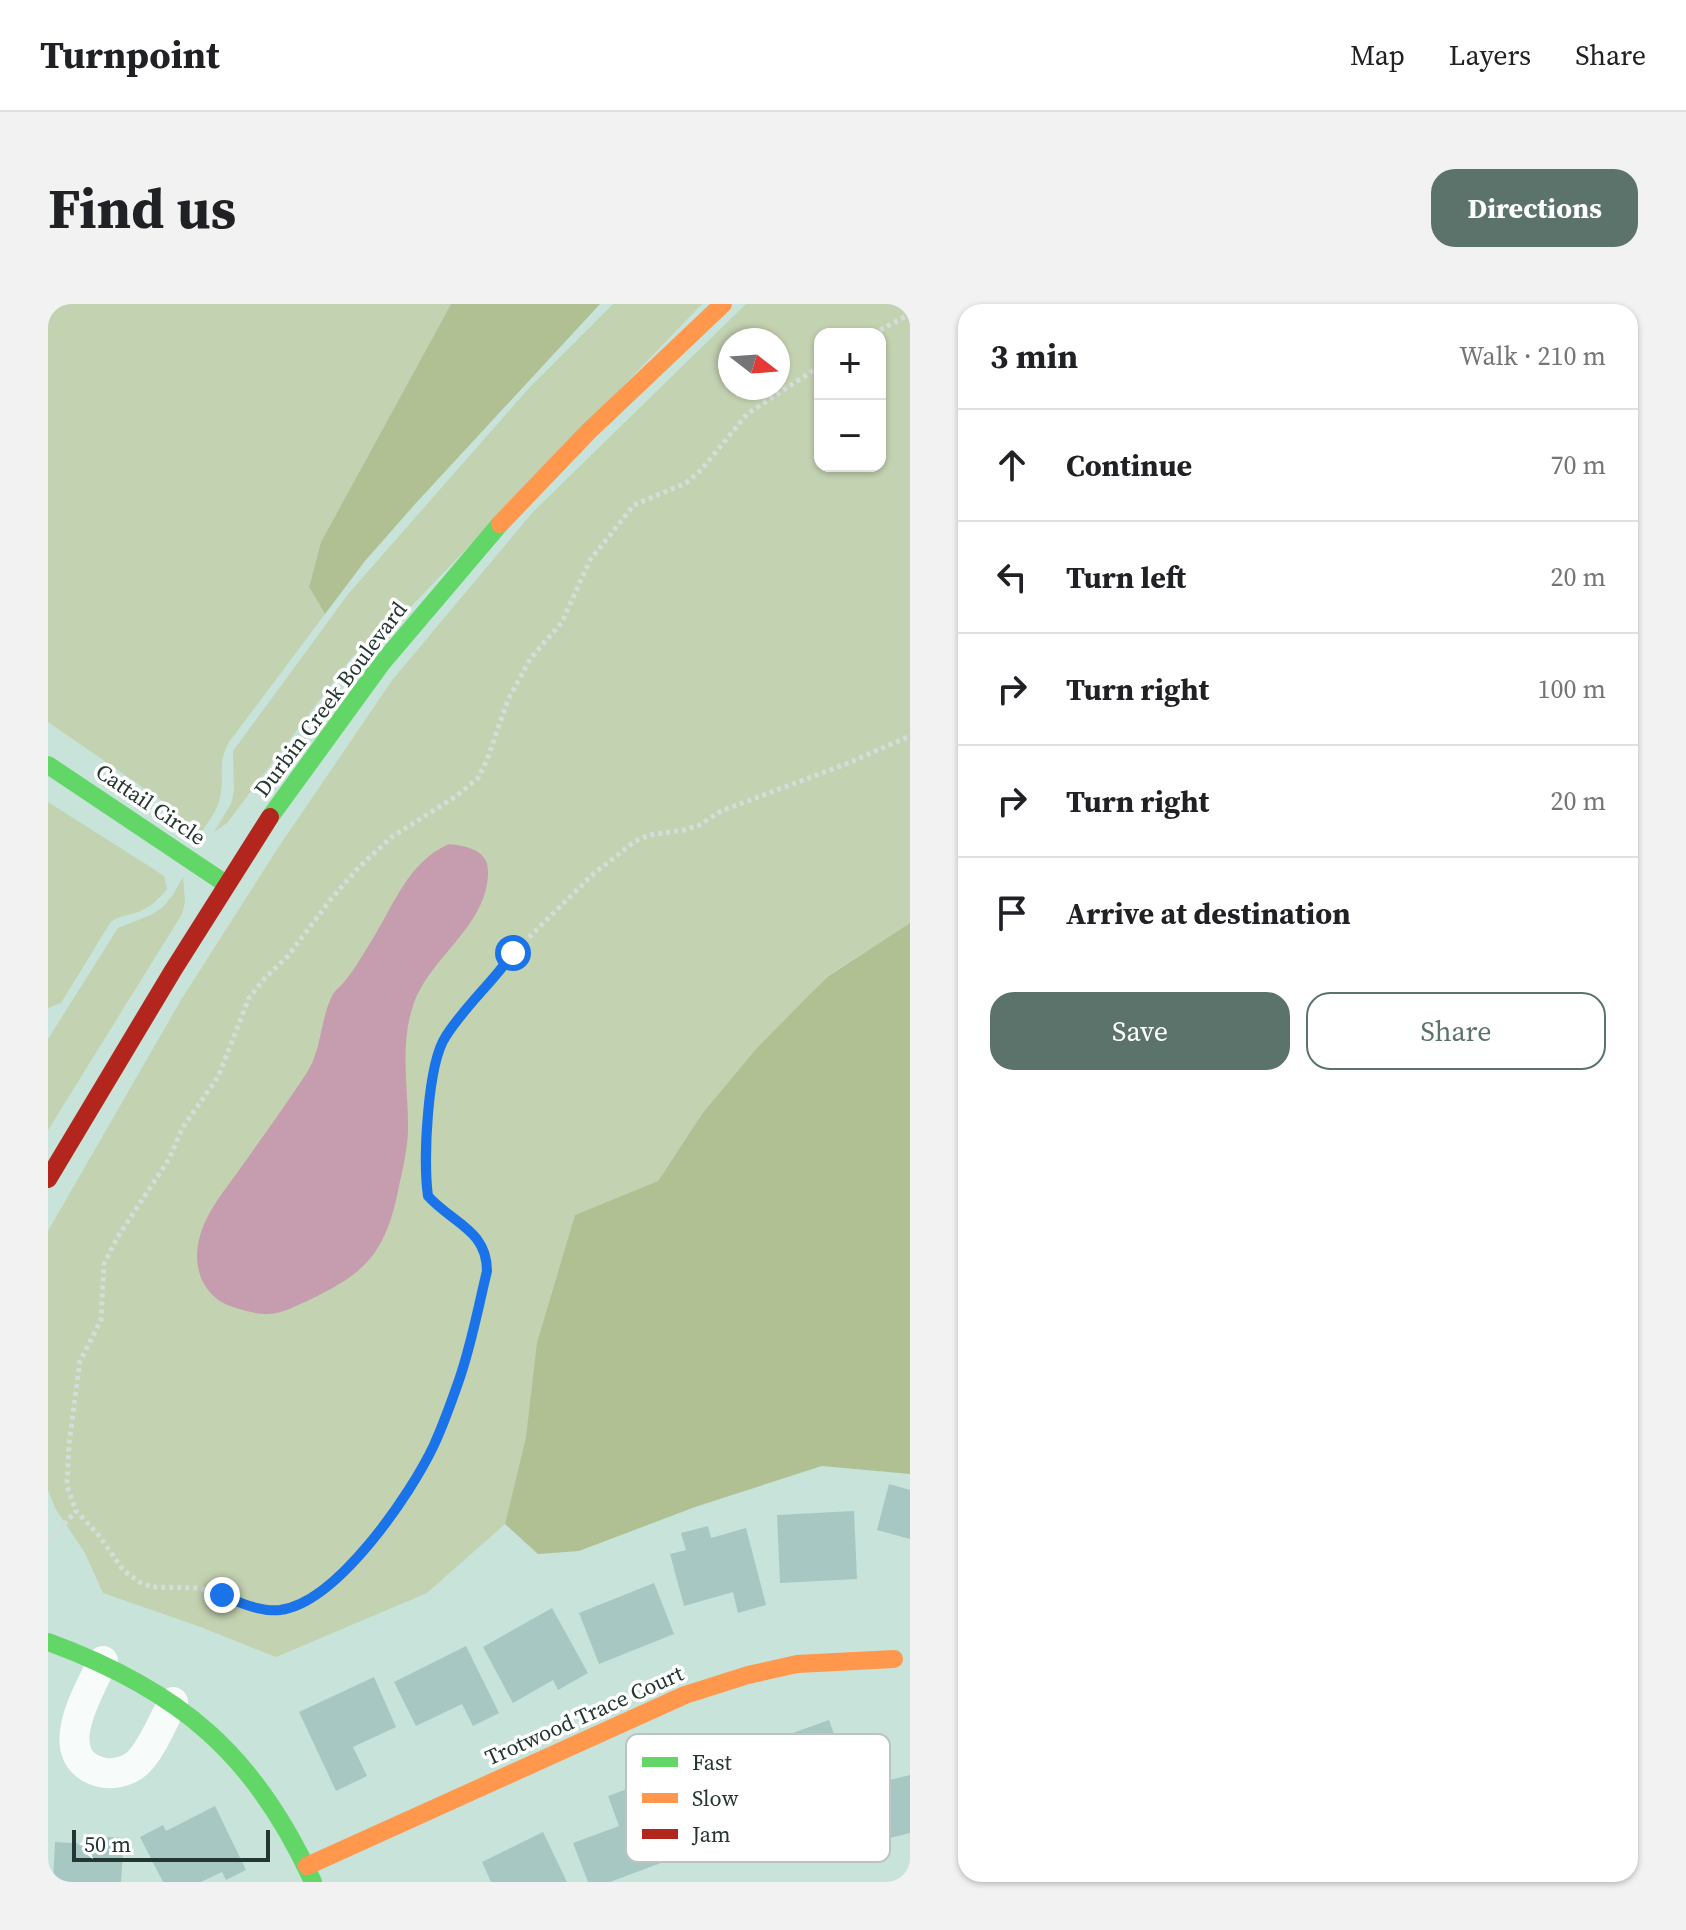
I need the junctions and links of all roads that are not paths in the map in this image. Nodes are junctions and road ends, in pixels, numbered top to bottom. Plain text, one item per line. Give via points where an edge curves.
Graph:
1 (723, 304) edge
2 (48, 765) edge
3 (226, 884) junction
4 (48, 1179) edge
5 (48, 1642) edge
6 (894, 1659) dead end
7 (103, 1661) junction
8 (173, 1702) junction
9 (310, 1874) edge

1 - 3 street, Durbin Creek Boulevard via 575,444 487,539 383,662
2 - 3 street, Cattail Circle
3 - 4 street, Durbin Creek Boulevard
5 - 7 street
6 - 9 street, Trotwood Trace Court via 811,1662 685,1695
7 - 8 street
7 - 8 street via 78,1712 73,1743 89,1768 117,1773 135,1766
8 - 9 street via 242,1764 276,1808

